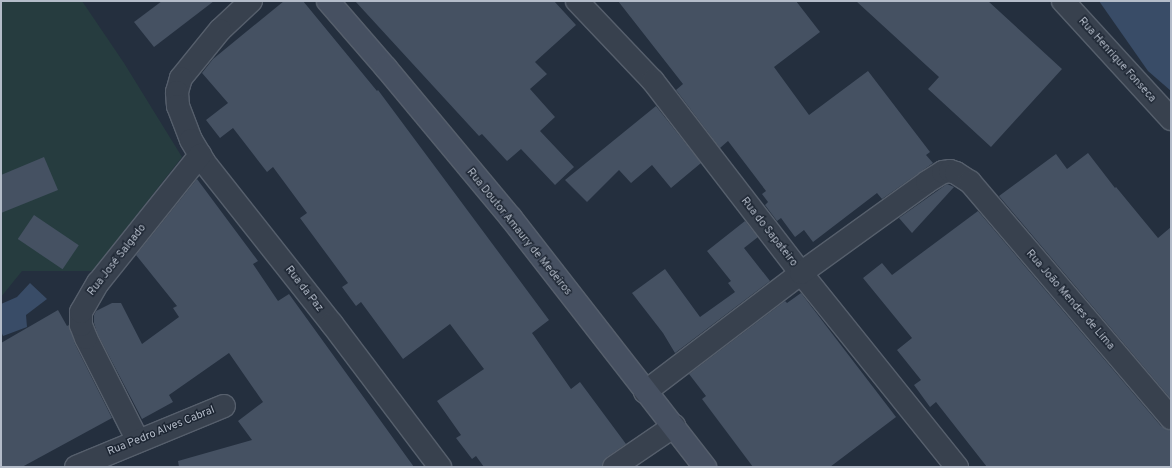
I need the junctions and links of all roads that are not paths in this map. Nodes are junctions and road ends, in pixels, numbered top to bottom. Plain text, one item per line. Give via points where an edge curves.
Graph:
1 (251, 1) edge
2 (328, 1) edge
3 (1063, 1) edge
4 (580, 2) edge
5 (1171, 119) edge
6 (200, 155) junction
7 (801, 273) junction
8 (645, 392) junction
9 (224, 406) dead end
10 (1171, 418) edge
11 (674, 426) junction
12 (138, 440) junction
13 (82, 465) edge
14 (440, 467) edge
15 (614, 467) edge
16 (705, 467) edge
17 (957, 467) edge

1 - 6 street, Rua da Paz via 220,30 181,78 177,92 178,106 191,140
2 - 8 street, Rua Doutor Amaury de Medeiros via 511,218
3 - 5 street, Rua Henrique Fonseca
4 - 7 street, Rua do Sapateiro via 653,81
6 - 12 street, Rua José Salgado via 98,283 81,312 81,325 86,338
6 - 14 street, Rua da Paz
7 - 8 street
7 - 10 street, Rua João Mendes de Lima via 943,172 956,173 970,182
7 - 17 street, Rua do Sapateiro
8 - 11 street, Rua Doutor Amaury de Medeiros
9 - 12 street, Rua Pedro Alves Cabral
11 - 15 street
11 - 16 street, Rua Doutor Amaury de Medeiros
12 - 13 street, Rua Pedro Alves Cabral

